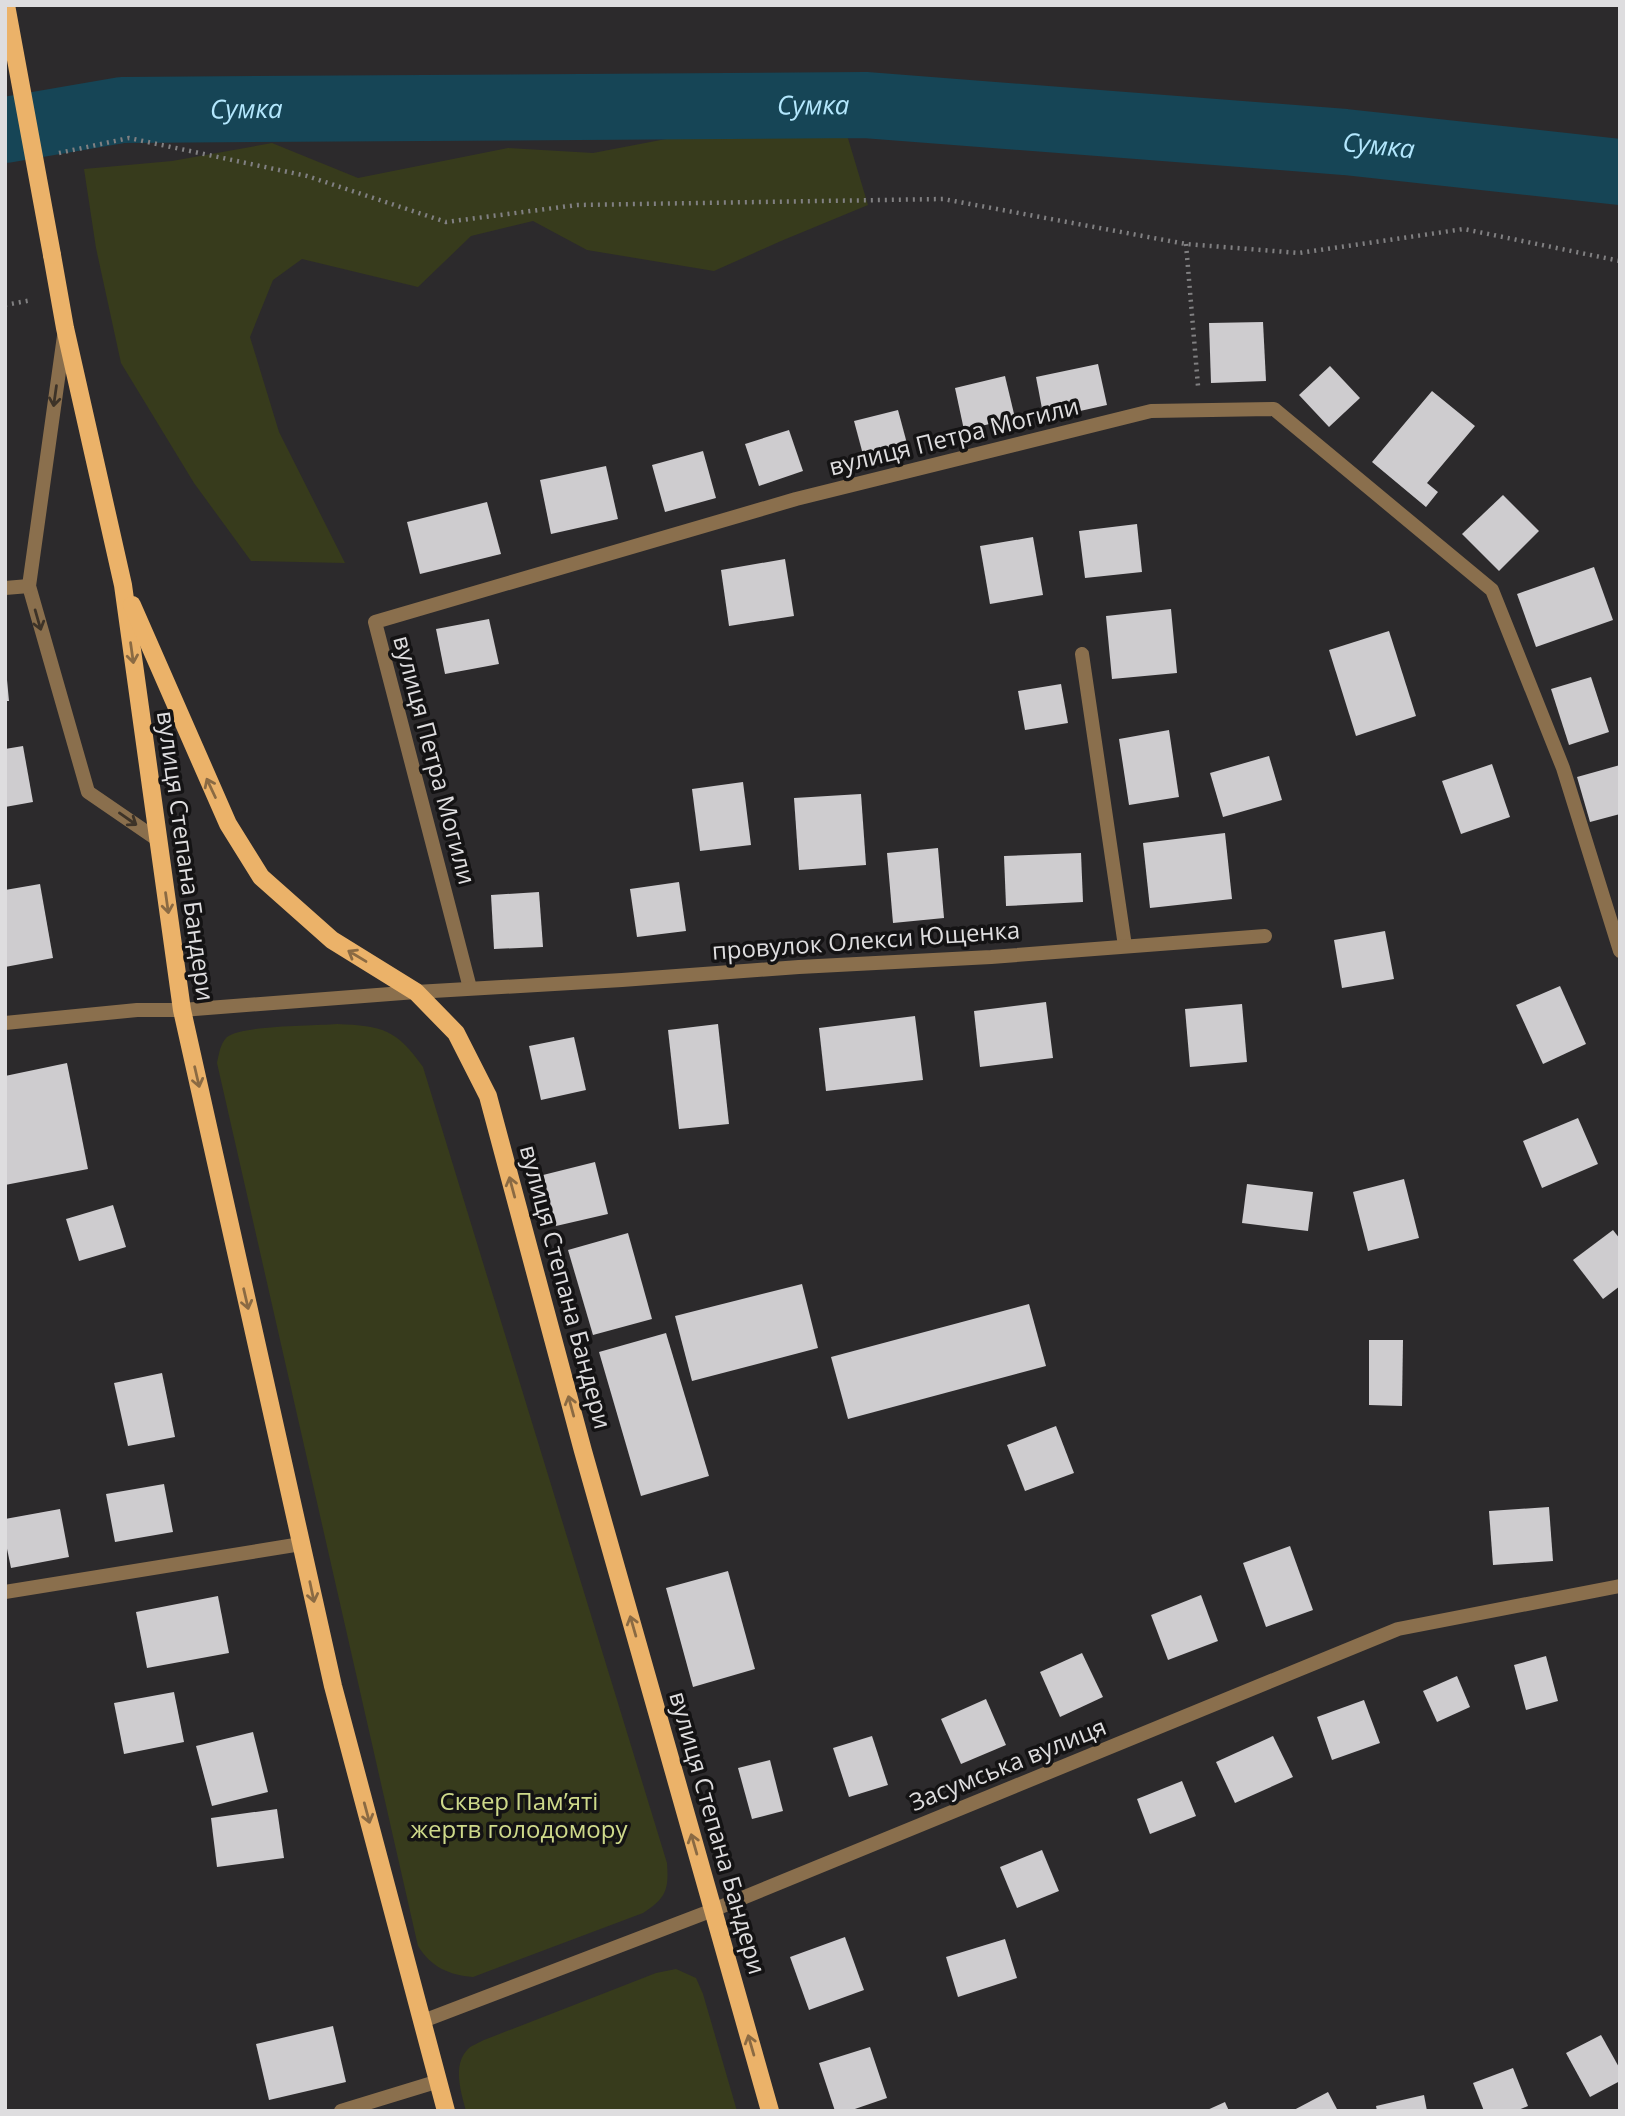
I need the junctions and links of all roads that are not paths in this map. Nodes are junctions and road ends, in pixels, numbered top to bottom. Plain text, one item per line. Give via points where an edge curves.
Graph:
1 (6, 5) edge
2 (65, 328) junction
3 (123, 585) junction
4 (29, 586) junction
5 (5, 588) edge
6 (1082, 654) dead end
7 (158, 840) junction
8 (1265, 936) dead end
9 (1125, 946) junction
10 (1620, 951) edge
11 (470, 988) junction
12 (416, 992) junction
13 (182, 1010) junction
14 (5, 1023) edge
15 (301, 1544) junction
16 (1620, 1586) edge
17 (5, 1592) edge
18 (713, 1910) junction
19 (423, 2021) junction
20 (439, 2081) junction
21 (341, 2111) edge
22 (446, 2111) edge
23 (770, 2111) edge

1 - 2 main road, вулиця Степана Бандери, bridge
2 - 3 main road, вулиця Степана Бандери
2 -> 4 street
3 -> 7 main road, вулиця Степана Бандери
12 -> 3 main road, вулиця Степана Бандери via 332,940 261,877 228,824
4 - 5 street
4 -> 7 street via 88,792
6 - 9 street
7 -> 13 main road, вулиця Степана Бандери
8 - 9 street, провулок Олекси Ющенка
9 - 11 street, провулок Олекси Ющенка
10 - 11 street, вулиця Петра Могили via 1563,768 1492,590 1274,409 1151,411 796,499 375,622
11 - 12 street, провулок Олекси Ющенка
12 - 13 street, провулок Олекси Ющенка
18 -> 12 main road, вулиця Степана Бандери via 488,1096 456,1032
13 - 14 street, провулок Олекси Ющенка
13 -> 15 main road, вулиця Степана Бандери
15 - 17 street
15 -> 19 main road, вулиця Степана Бандери via 333,1686
16 - 18 street, Засумська вулиця via 1398,1629
18 - 19 street, Засумська вулиця
23 -> 18 main road, вулиця Степана Бандери
19 - 20 main road, вулиця Степана Бандери
20 - 21 street
20 - 22 main road, вулиця Степана Бандери

